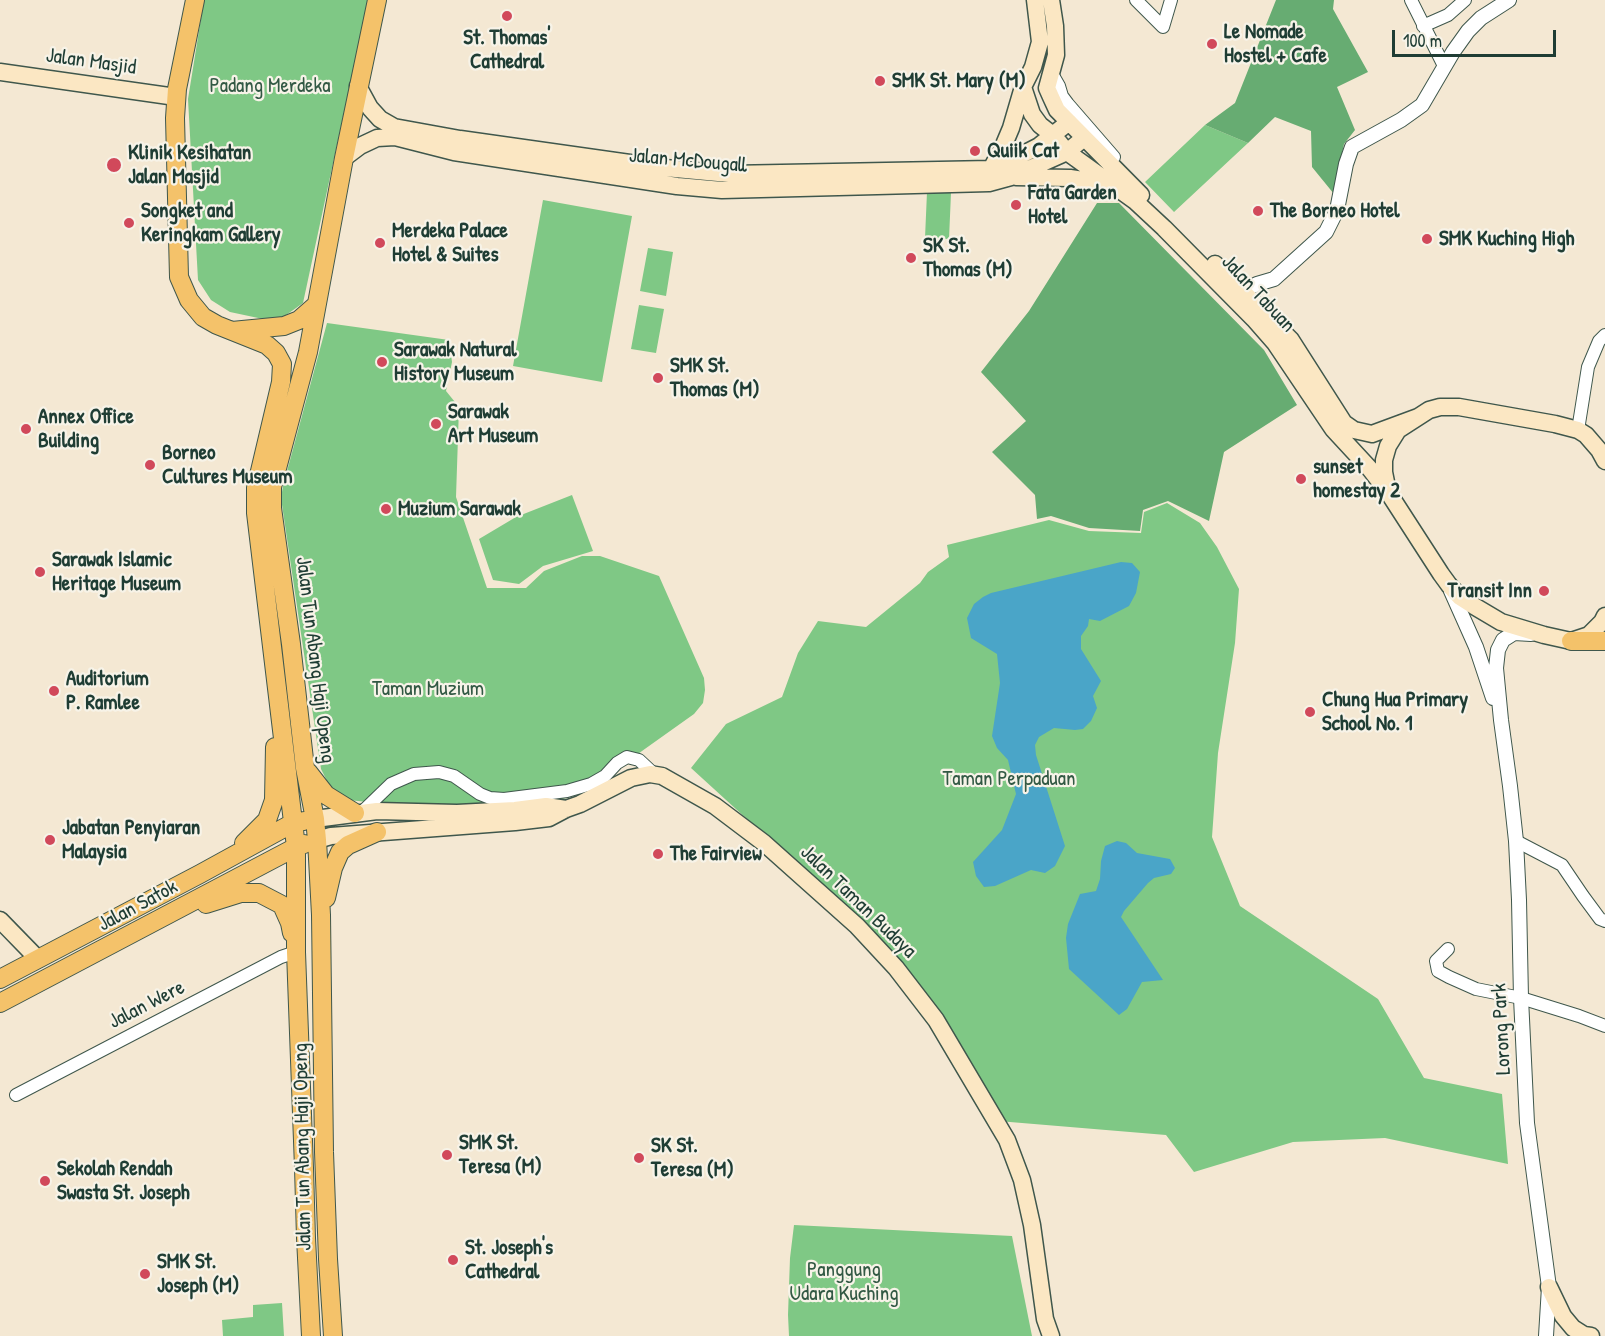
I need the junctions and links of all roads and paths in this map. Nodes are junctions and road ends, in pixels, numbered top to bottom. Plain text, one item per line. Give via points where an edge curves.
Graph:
1 (195, 0) edge
2 (376, 0) edge
3 (1035, 0) edge
4 (1051, 0) edge
5 (1136, 0) edge
6 (1171, 0) edge
7 (1411, 0) edge
8 (1465, 0) edge
9 (1509, 0) edge
10 (1423, 26) junction
11 (1444, 66) junction
12 (0, 72) edge
13 (1051, 72) junction
14 (358, 86) junction
15 (1023, 87) junction
16 (176, 97) junction
17 (1069, 122) junction
18 (1054, 136) junction
19 (1084, 138) junction
20 (1067, 152) junction
21 (344, 158) junction
22 (991, 169) junction
23 (1011, 177) junction
24 (1113, 185) junction
25 (1131, 185) junction
26 (1243, 291) junction
27 (315, 306) junction
28 (232, 330) junction
29 (1605, 335) edge
30 (1418, 417) junction
31 (1582, 433) junction
32 (1605, 436) edge
33 (1605, 461) edge
34 (1388, 492) junction
35 (1449, 585) junction
36 (1605, 616) edge
37 (1544, 635) junction
38 (1571, 641) junction
39 (1605, 641) edge
40 (276, 677) junction
41 (1501, 720) junction
42 (305, 768) junction
43 (654, 774) junction
44 (566, 809) junction
45 (358, 812) junction
46 (315, 819) junction
47 (293, 823) junction
48 (377, 832) junction
49 (317, 840) junction
50 (1516, 841) junction
51 (296, 847) junction
52 (225, 861) junction
53 (321, 915) junction
54 (163, 918) junction
55 (0, 920) edge
56 (1605, 921) edge
57 (1448, 949) dead end
58 (296, 952) junction
59 (38, 959) junction
60 (0, 977) edge
61 (1521, 998) junction
62 (0, 1003) edge
63 (1605, 1026) edge
64 (16, 1095) dead end
65 (1549, 1287) junction
66 (311, 1336) edge
67 (333, 1336) edge
68 (1051, 1336) edge
69 (1546, 1336) edge
70 (1591, 1336) edge

1 - 16 main road
2 - 14 main road, Jalan Tun Abang Haji Openg
3 - 15 main road via 1040,42
4 - 13 main road, Jalan Tabuan via 1056,55
5 - 6 street via 1163,27
7 - 10 street
8 - 10 street via 1448,15
9 - 11 street via 1481,18
10 - 11 street
11 - 26 street via 1422,105 1352,147 1337,210 1326,232 1274,279
12 - 16 main road, Jalan Masjid
13 - 17 main road, Jalan Tabuan via 1047,88
13 - 25 street via 1062,96 1131,177
14 - 21 main road, Jalan Tun Abang Haji Openg
14 - 22 main road, Jalan McDougall via 369,108 394,127 653,166 729,174
15 - 18 main road, Jalan Tabuan via 1032,114
15 - 22 main road via 1011,128
16 - 28 main road via 180,277 189,300 203,317
17 - 18 main road, Jalan McDougall
17 - 19 main road, Jalan Tabuan
18 - 20 main road, Jalan Tabuan
18 - 22 main road, Jalan McDougall
19 - 20 main road, Jalan McDougall
19 - 25 main road, Jalan Tabuan
20 - 23 main road, Jalan McDougall
20 - 24 main road, Jalan Tabuan
21 - 23 main road, Jalan McDougall via 377,138 395,137 499,160 722,190 989,183
21 - 27 main road, Jalan Tun Abang Haji Openg
23 - 24 main road via 1070,178
24 - 34 main road, Jalan Tabuan via 1164,228 1275,342 1333,429
25 - 26 main road, Jalan Tabuan
26 - 30 main road, Jalan Tabuan via 1291,340 1344,423 1372,434
27 - 28 main road via 299,320 284,326
27 - 42 main road, Jalan Tun Abang Haji Openg via 308,352 272,487
28 - 40 main road, Jalan Tun Abang Haji Openg via 267,345 282,364 256,488
29 - 31 street via 1588,367
30 - 31 main road, Jalan Tabuan via 1440,407 1459,407 1555,424
30 - 34 main road via 1398,430 1388,446 1384,472
31 - 32 main road, Jalan Tabuan
31 - 33 main road
34 - 35 main road, Jalan Tabuan
35 - 37 main road, Jalan Tabuan via 1460,597 1501,622
35 - 41 street
36 - 38 main road via 1589,635
37 - 38 main road, Jalan Tabuan
37 - 41 street via 1514,633 1503,640 1496,668
38 - 39 main road
40 - 47 main road, Jalan Tun Abang Haji Openg
40 - 52 main road via 274,800 267,820
41 - 50 street, Lorong Park
42 - 45 main road via 326,795
42 - 46 main road, Jalan Tun Abang Haji Openg
43 - 44 main road via 631,777
43 - 45 street via 639,760 627,757 591,784 504,799 480,794 454,776 438,772 414,774 391,784
43 - 68 main road, Jalan Taman Budaya via 715,806 764,843 857,926 936,1020 1006,1140 1023,1180
44 - 45 main road via 546,806 457,813
44 - 48 main road via 549,818
45 - 46 main road
46 - 47 main road
46 - 49 main road, Jalan Tun Abang Haji Openg
47 - 51 main road, Jalan Tun Abang Haji Openg
47 - 52 main road, Jalan Satok
48 - 49 main road
48 - 53 main road via 340,852
49 - 51 main road
49 - 53 main road, Jalan Tun Abang Haji Openg
50 - 56 street via 1562,865
50 - 61 street, Lorong Park
51 - 54 main road, Jalan Satok
51 - 58 main road, Jalan Tun Abang Haji Openg
52 - 59 main road, Jalan Satok
53 - 67 main road, Jalan Tun Abang Haji Openg via 324,1152
54 - 58 main road via 241,893 259,893 282,905
54 - 62 main road, Jalan Satok
55 - 59 main road
57 - 61 street via 1436,962 1438,971 1476,989
58 - 64 street, Jalan Were
58 - 66 main road, Jalan Tun Abang Haji Openg
59 - 60 main road, Jalan Satok
61 - 63 street
61 - 65 street, Lorong Park via 1527,1123
65 - 69 street, Lorong Park
65 - 70 main road via 1573,1328

